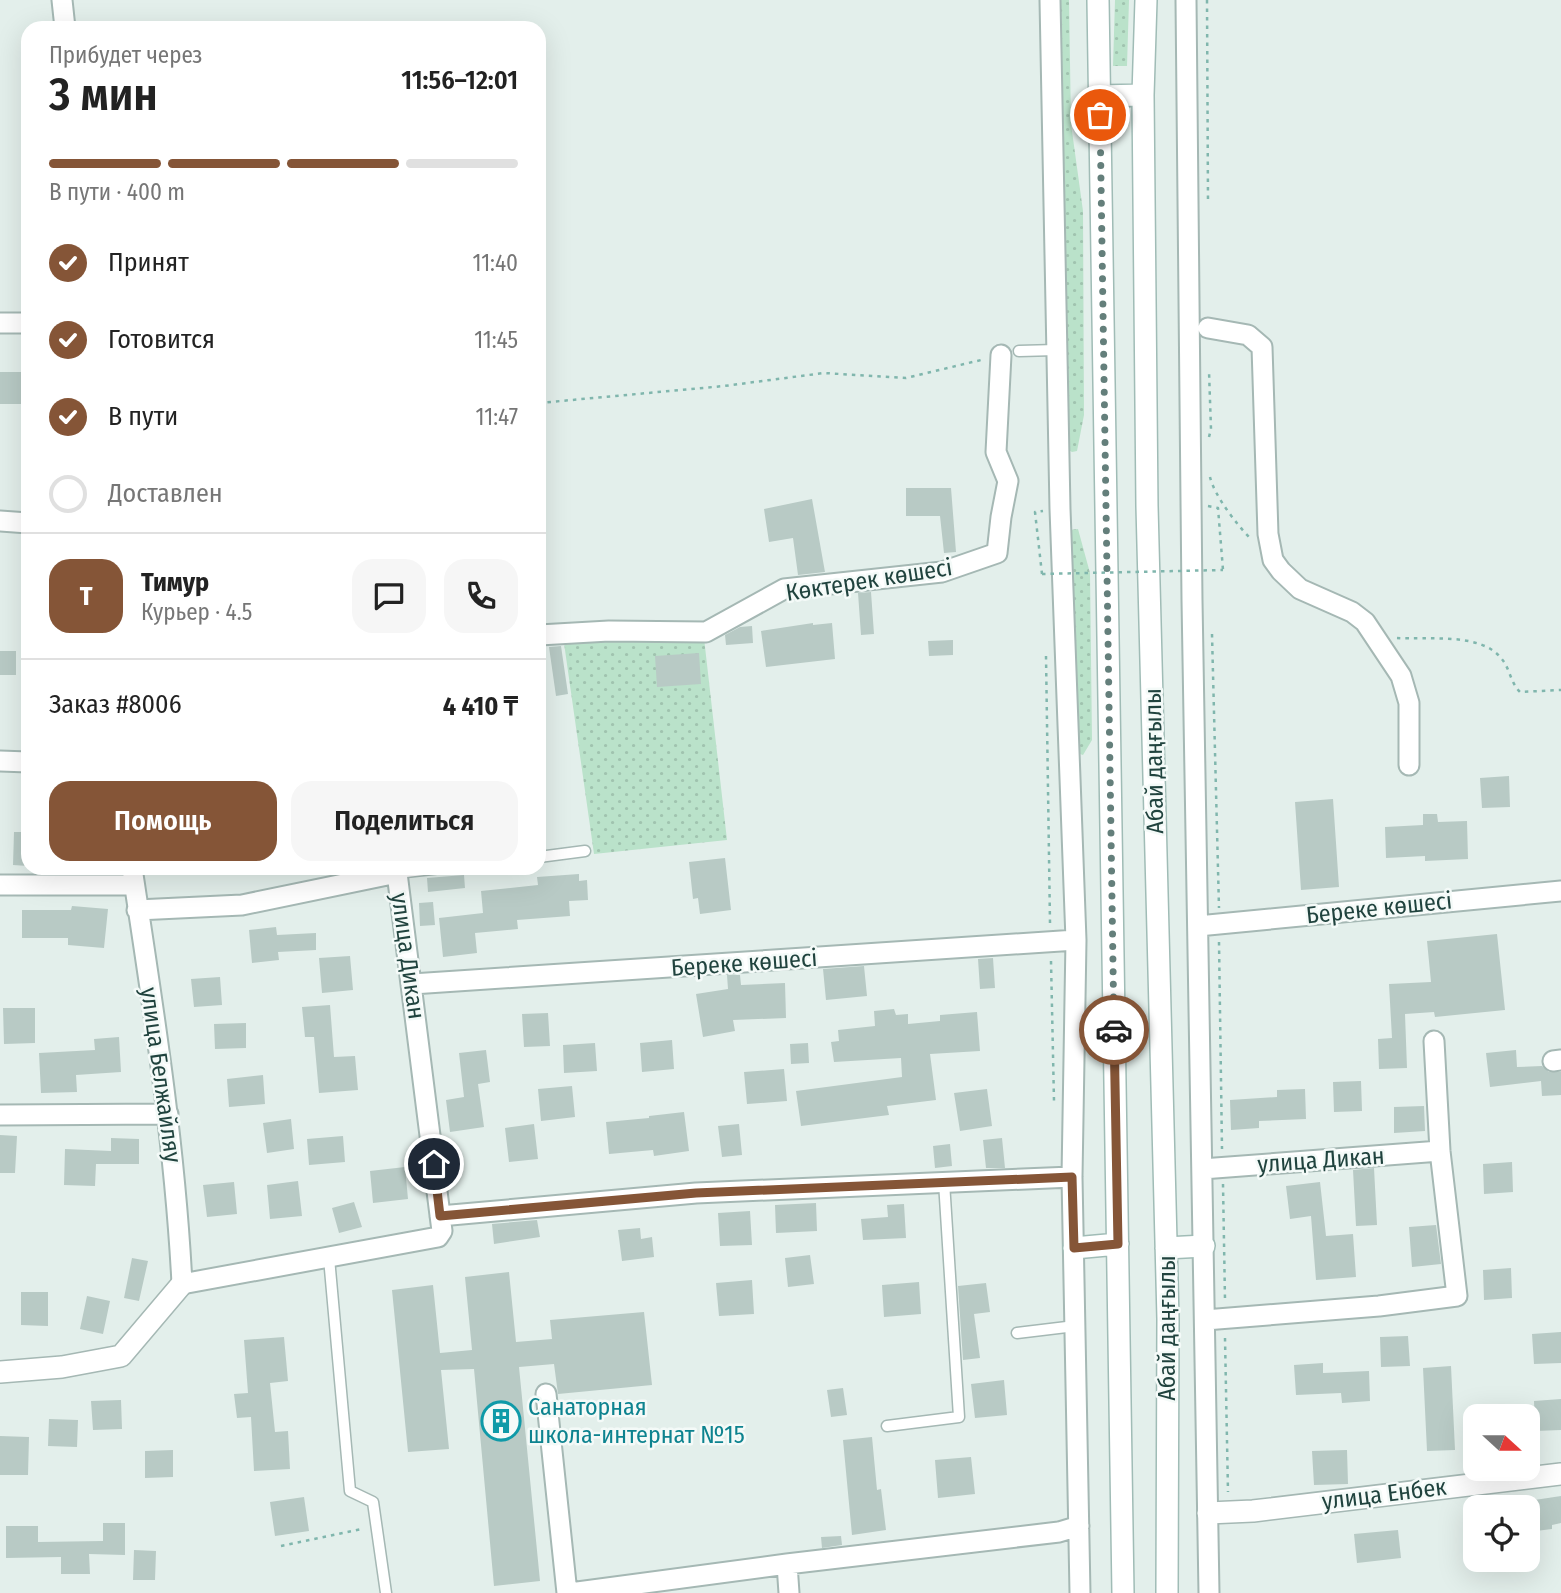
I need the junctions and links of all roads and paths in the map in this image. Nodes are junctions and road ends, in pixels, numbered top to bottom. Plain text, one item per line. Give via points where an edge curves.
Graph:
1 (62, 0) edge
2 (1050, 0) edge
3 (1098, 0) edge
4 (1146, 0) edge
5 (1186, 0) edge
6 (64, 21) edge
7 (1143, 95) junction
8 (1099, 96) junction
9 (0, 323) edge
10 (21, 323) edge
11 (1208, 328) dead end
12 (1056, 350) junction
13 (1010, 353) junction
14 (546, 403) edge
15 (1208, 468) dead end
16 (1219, 508) dead end
17 (1035, 512) dead end
18 (0, 521) edge
19 (21, 522) edge
20 (1273, 560) junction
21 (1204, 561) dead end
22 (1204, 574) dead end
23 (1211, 629) dead end
24 (1373, 633) junction
25 (546, 635) edge
26 (1561, 690) edge
27 (0, 761) edge
28 (21, 762) edge
29 (1409, 765) dead end
30 (585, 851) dead end
31 (546, 856) edge
32 (387, 875) edge
33 (397, 875) edge
34 (133, 877) edge
35 (0, 886) edge
36 (1561, 891) edge
37 (137, 911) junction
38 (1219, 925) junction
39 (1198, 926) junction
40 (1076, 940) junction
41 (412, 984) junction
42 (1434, 1041) dead end
43 (168, 1114) junction
44 (0, 1115) edge
45 (1440, 1151) junction
46 (1223, 1168) junction
47 (1202, 1169) junction
48 (1072, 1177) junction
49 (944, 1182) junction
50 (440, 1216) junction
51 (1118, 1244) junction
52 (1204, 1246) junction
53 (1074, 1248) junction
54 (1167, 1248) junction
55 (330, 1258) junction
56 (182, 1283) junction
57 (1225, 1318) junction
58 (1205, 1320) junction
59 (1076, 1326) junction
60 (1017, 1333) dead end
61 (0, 1372) edge
62 (546, 1394) dead end
63 (887, 1426) dead end
64 (1561, 1474) edge
65 (1218, 1513) junction
66 (1079, 1526) junction
67 (376, 1527) junction
68 (281, 1546) dead end
69 (784, 1564) junction
70 (386, 1593) edge
71 (568, 1593) edge
72 (789, 1593) edge
73 (1080, 1593) edge
74 (1123, 1593) edge
75 (1167, 1593) edge
76 (1209, 1593) edge

1 - 6 street
2 - 12 street
3 - 8 main road
4 - 7 main road, Абай даңғылы
5 - 39 street
7 - 8 main road
7 - 54 main road, Абай даңғылы via 1147,506
8 - 51 main road
9 - 10 street
11 - 20 street via 1248,335 1262,346 1268,534
12 - 13 lane
12 - 40 street
13 - 14 path via 906,378 824,373
13 - 25 street, Көктерек көшесі via 996,452 1008,481 997,553 942,572 783,589 706,632
15 - 20 path via 1216,493 1241,530
16 - 17 path, bridge via 1223,570 1042,574
18 - 19 street
20 - 24 street via 1300,589 1352,612
21 - 22 path
23 - 38 path
24 - 26 path via 1476,643 1503,659 1520,692
24 - 29 street via 1401,676 1409,703
27 - 28 street
30 - 31 lane
32 - 37 street, улица Дикан via 242,905
33 - 41 street, улица Дикан
34 - 35 street
34 - 37 street, улица Белжайляу
36 - 38 street, Береке көшесі
37 - 43 street, улица Белжайляу
38 - 39 street, Береке көшесі
38 - 46 path
39 - 47 street
40 - 41 street, Береке көшесі
40 - 48 street
41 - 50 street, улица Дикан
42 - 45 street
43 - 44 street
43 - 56 street, улица Белжайляу
45 - 46 street, улица Дикан
45 - 57 street via 1457,1296
46 - 47 street, улица Дикан
46 - 57 path
47 - 52 street
48 - 49 street
48 - 53 street
49 - 50 street via 696,1193
49 - 63 lane via 959,1417
50 - 55 street via 442,1231 433,1240
51 - 53 main road
51 - 74 main road
52 - 54 main road
52 - 58 street
53 - 59 street
54 - 75 main road, Абай даңғылы
55 - 56 street
55 - 67 lane via 350,1491 373,1502
56 - 61 main road via 121,1356
57 - 58 street
57 - 65 path
58 - 65 street
59 - 60 lane
59 - 66 street
62 - 71 street
64 - 65 main road, улица Енбек
65 - 76 street
66 - 69 street
66 - 73 street
67 - 68 path
67 - 70 lane
69 - 71 street
69 - 72 street

